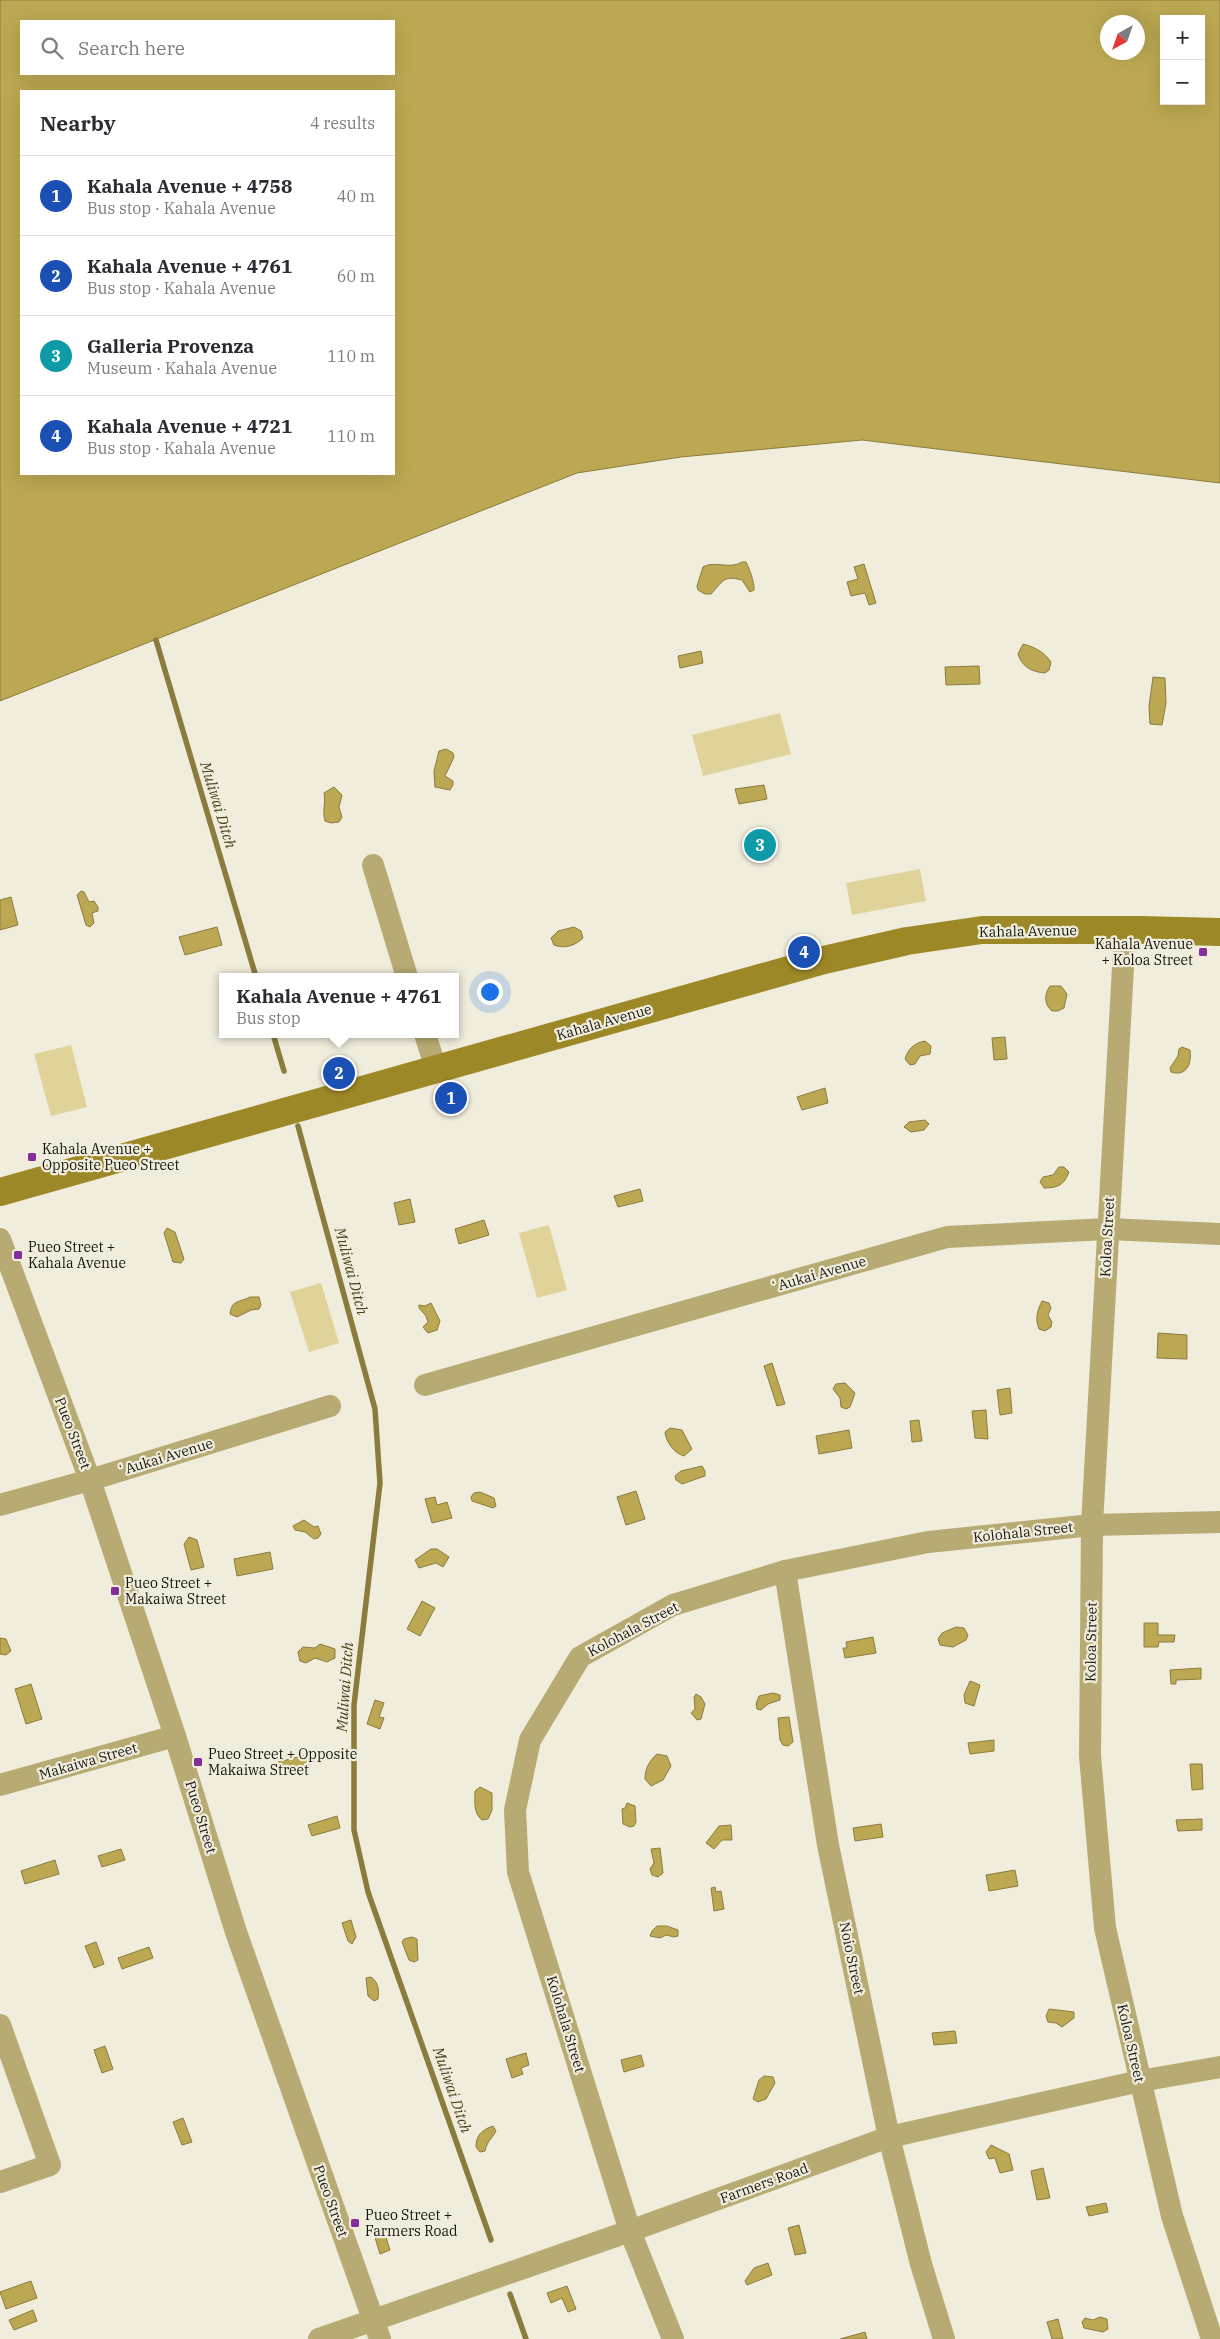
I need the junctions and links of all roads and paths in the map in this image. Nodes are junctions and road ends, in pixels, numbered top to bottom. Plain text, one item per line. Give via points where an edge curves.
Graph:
1 (372, 865) dead end
2 (1125, 931) junction
3 (1220, 932) edge
4 (406, 973) edge
5 (426, 1038) edge
6 (436, 1069) junction
7 (0, 1192) edge
8 (1108, 1229) junction
9 (1220, 1234) edge
10 (0, 1240) edge
11 (425, 1385) dead end
12 (330, 1406) dead end
13 (90, 1480) junction
14 (0, 1506) edge
15 (1220, 1522) edge
16 (1092, 1525) junction
17 (785, 1572) junction
18 (175, 1736) junction
19 (0, 1786) edge
20 (0, 2025) edge
21 (1220, 2067) edge
22 (1140, 2082) junction
23 (889, 2137) junction
24 (0, 2182) edge
25 (630, 2231) junction
26 (377, 2329) edge
27 (319, 2339) edge
28 (673, 2339) edge
29 (944, 2339) edge
30 (1212, 2339) edge

1 - 4 street
2 - 3 street, Kahala Avenue
2 - 6 street, Kahala Avenue via 1010,929 907,941 824,960
2 - 8 street, Koloa Street
5 - 6 street
6 - 7 street, Kahala Avenue
8 - 9 street, ʻAukai Avenue
8 - 11 street, ʻAukai Avenue via 947,1238
8 - 16 street, Koloa Street
10 - 13 street, Pueo Street
12 - 13 street, ʻAukai Avenue
13 - 14 street, ʻAukai Avenue
13 - 18 street, Pueo Street
15 - 16 street, Kolohala Street
16 - 17 street, Kolohala Street via 928,1542
16 - 22 street, Koloa Street via 1090,1756 1105,1928
17 - 23 street, Noio Street via 828,1845
17 - 25 street, Kolohala Street via 673,1605 580,1657 530,1740 516,1810 518,1872
18 - 19 street, Makaiwa Street
18 - 26 street, Pueo Street via 236,1932
20 - 24 street via 50,2165
21 - 22 street, Farmers Road
22 - 23 street, Farmers Road
22 - 30 street, Koloa Street via 1172,2216
23 - 25 street, Farmers Road
23 - 29 street, Noio Street
25 - 26 street, Farmers Road
25 - 28 street, Kolohala Street
26 - 27 street, Farmers Road

